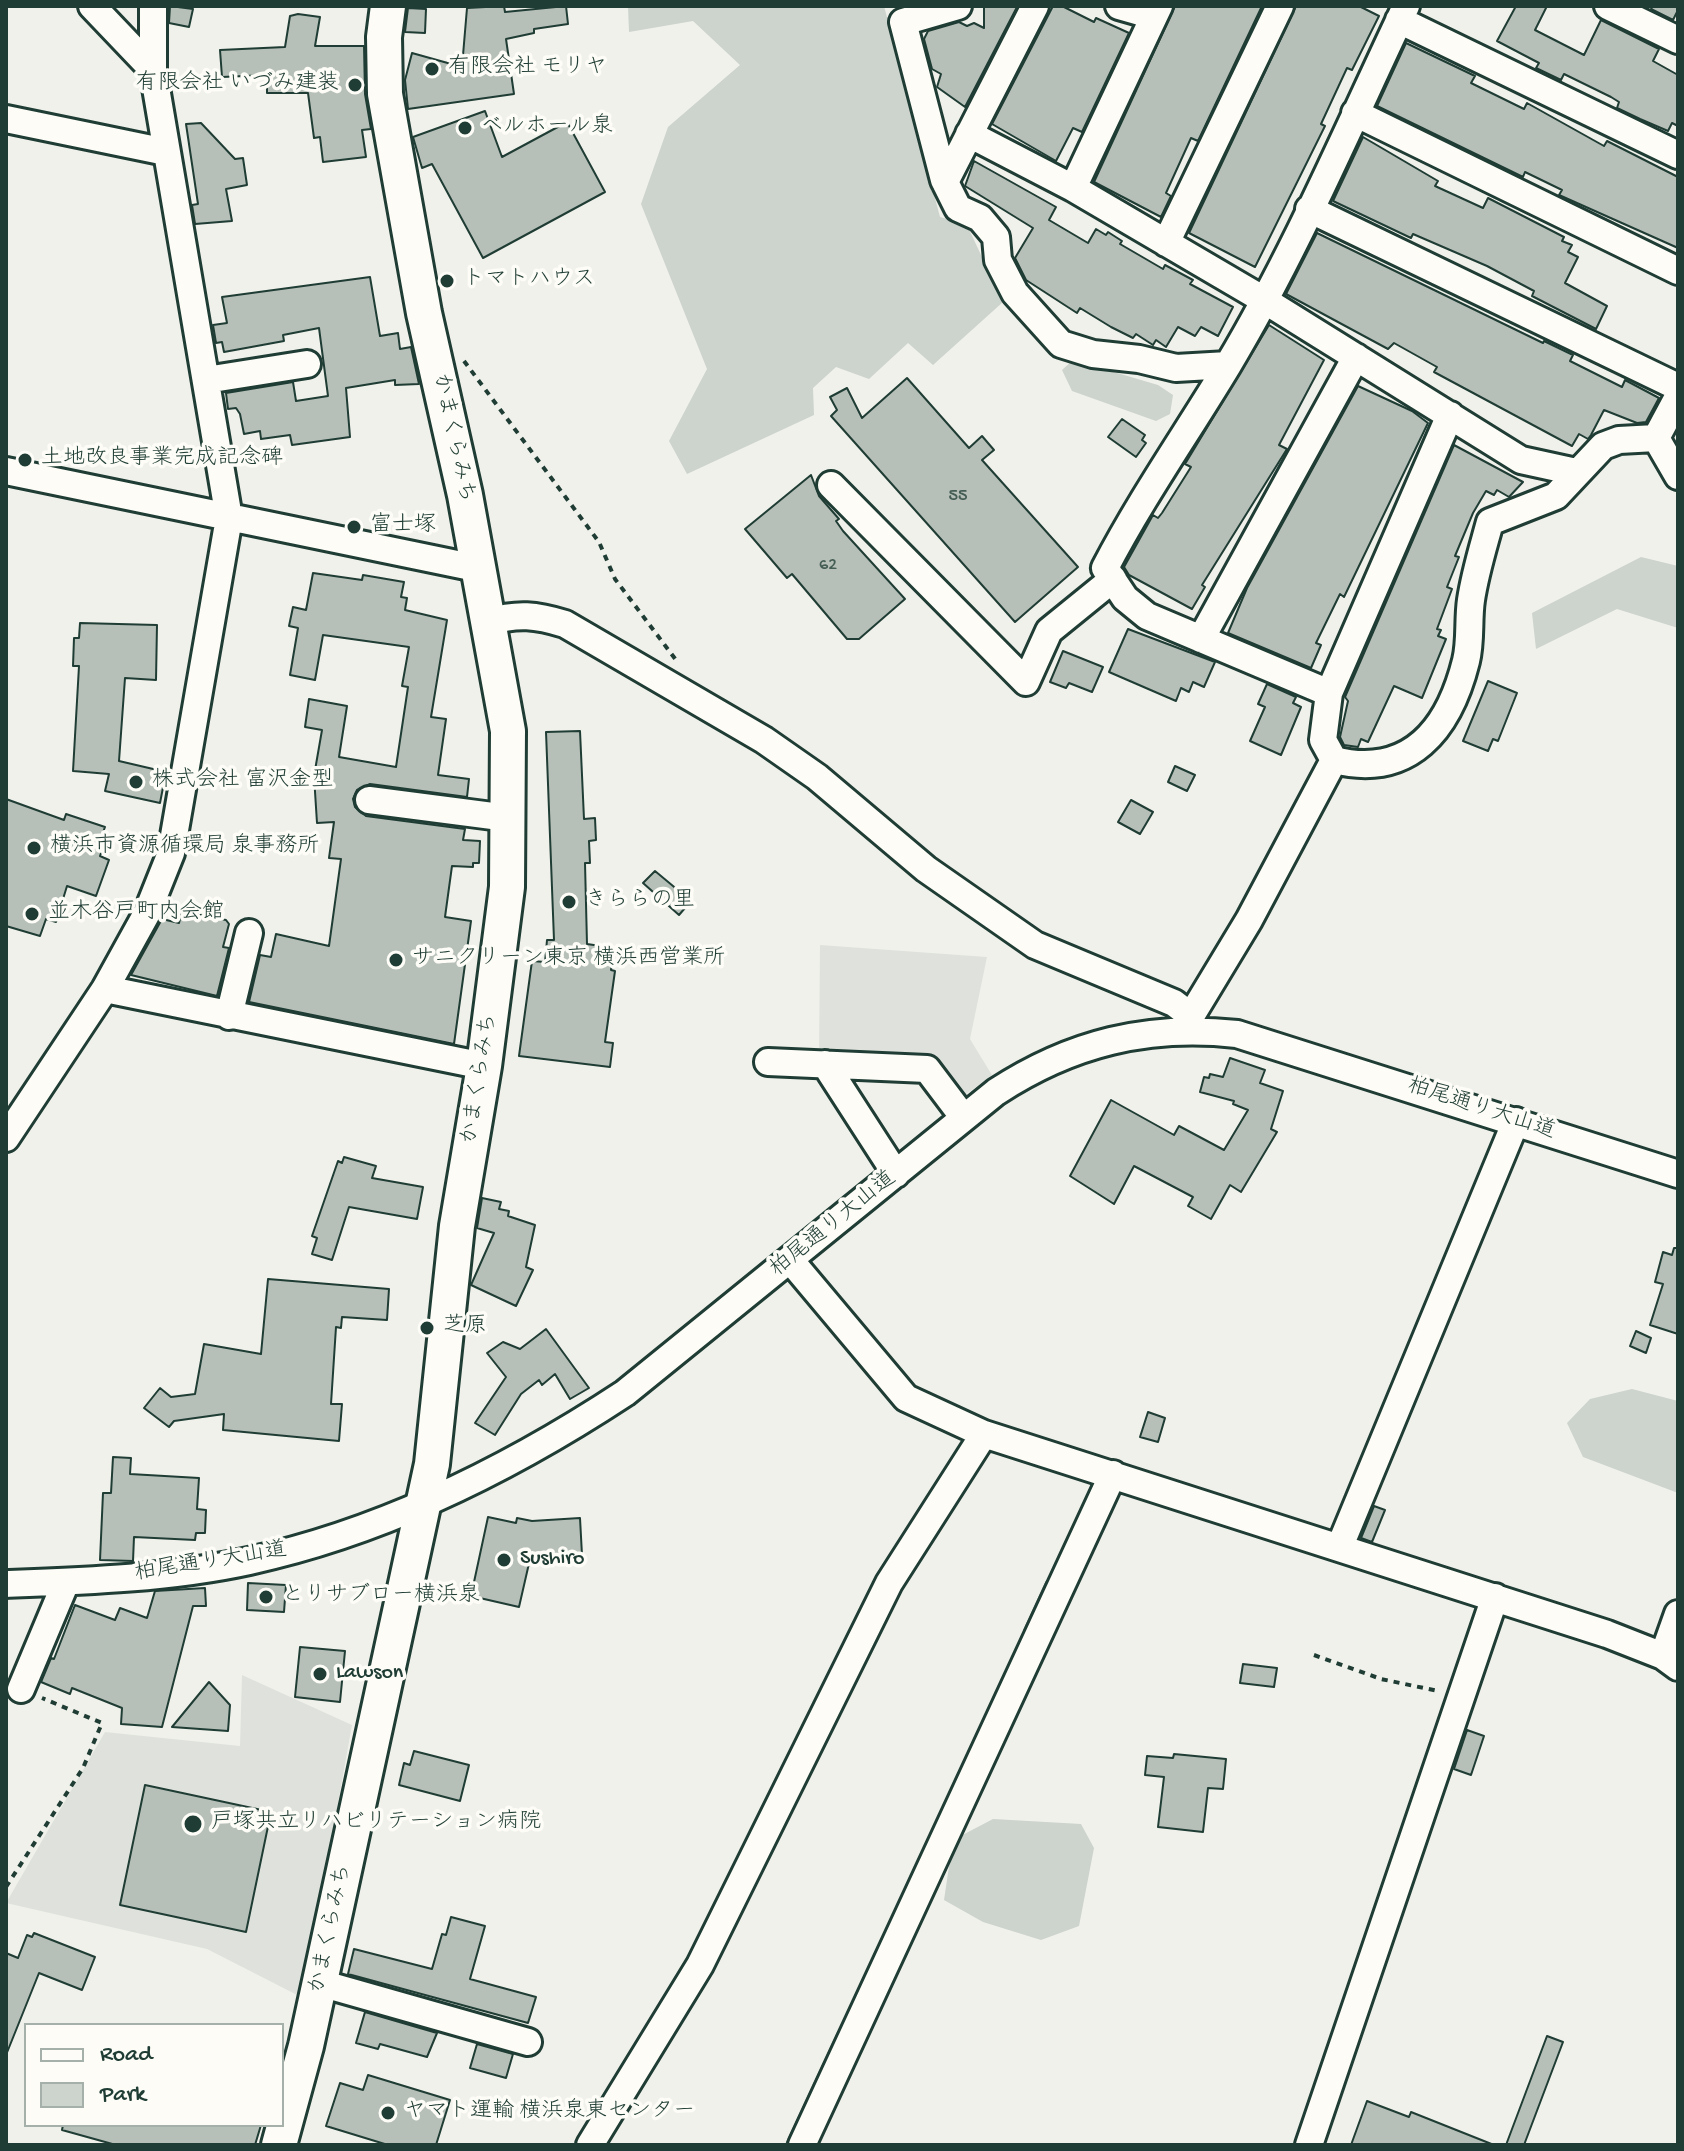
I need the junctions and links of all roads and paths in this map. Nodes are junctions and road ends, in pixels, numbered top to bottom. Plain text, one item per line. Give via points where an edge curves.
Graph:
1 (92, 6) edge
2 (153, 6) edge
3 (388, 6) edge
4 (958, 6) edge
5 (1035, 6) edge
6 (1119, 6) edge
7 (1280, 6) edge
8 (1608, 6) edge
9 (1156, 11) edge
10 (1402, 13) edge
11 (1678, 40) edge
12 (153, 70) junction
13 (1355, 113) junction
14 (6, 119) edge
15 (969, 134) junction
16 (166, 152) junction
17 (1678, 155) edge
18 (945, 182) junction
19 (1073, 188) junction
20 (1309, 209) junction
21 (1166, 243) junction
22 (1678, 271) edge
23 (1264, 300) junction
24 (461, 357) dead end
25 (1356, 357) junction
26 (307, 364) dead end
27 (1228, 365) junction
28 (206, 380) junction
29 (1678, 387) edge
30 (1678, 397) edge
31 (1450, 415) junction
32 (1656, 438) junction
33 (6, 471) edge
34 (1576, 472) junction
35 (1678, 476) edge
36 (831, 485) dead end
37 (229, 518) junction
38 (476, 568) junction
39 (1113, 579) junction
40 (488, 622) junction
41 (1201, 639) junction
42 (682, 668) dead end
43 (1329, 693) junction
44 (1334, 760) junction
45 (379, 806) dead end
46 (508, 818) junction
47 (249, 933) dead end
48 (105, 989) junction
49 (229, 1016) junction
50 (1192, 1022) junction
51 (768, 1062) dead end
52 (825, 1064) junction
53 (484, 1066) junction
54 (964, 1118) junction
55 (1516, 1121) junction
56 (6, 1138) edge
57 (896, 1174) junction
58 (1678, 1174) edge
59 (791, 1261) junction
60 (984, 1434) junction
61 (1113, 1474) junction
62 (424, 1503) junction
63 (1340, 1546) junction
64 (66, 1582) junction
65 (6, 1584) edge
66 (1495, 1597) junction
67 (1678, 1614) edge
68 (1314, 1655) dead end
69 (1670, 1661) edge
70 (21, 1689) joint
71 (1462, 1696) junction
72 (6, 1887) edge
73 (320, 1983) junction
74 (528, 2042) dead end
75 (284, 2125) edge
76 (590, 2145) edge
77 (802, 2145) edge
78 (1309, 2145) edge

1 - 12 street
2 - 12 street
3 - 38 main road, かまくらみち via 385,94
4 - 18 street via 903,22
5 - 15 street
6 - 9 street
7 - 21 street
8 - 11 street
9 - 19 street
10 - 13 street
10 - 17 street
12 - 16 street
13 - 20 street
13 - 22 street
14 - 16 street
15 - 18 street
15 - 19 street
16 - 28 street
18 - 27 street via 958,208 980,218 996,237 998,260 1015,293 1061,344 1176,368
19 - 21 street
20 - 23 street
20 - 29 street
21 - 23 street
23 - 25 street
23 - 27 street
24 - 42 path via 599,542 615,579
25 - 31 street
25 - 41 street
26 - 28 street
27 - 39 street via 1139,503 1105,568
28 - 37 street
30 - 32 street
31 - 34 street via 1521,460
31 - 43 street
32 - 34 street via 1603,446
32 - 35 street
33 - 37 street
34 - 44 street via 1556,496 1490,522 1470,603 1466,660 1440,726 1399,761 1356,765
36 - 39 street via 1026,682 1049,631
37 - 38 street
37 - 48 street via 171,853 147,913
38 - 40 main road, かまくらみち
39 - 41 street via 1125,598 1147,616
40 - 46 main road, かまくらみち via 508,731
40 - 50 street via 516,614 565,624 764,740 817,777 926,869 1035,945 1174,1003
41 - 43 street
43 - 44 street via 1323,740
44 - 50 street
45 - 46 street
46 - 53 main road, かまくらみち via 507,887
47 - 49 street
48 - 49 street
48 - 56 street
49 - 53 street
50 - 54 street, 柏尾通り大山道 via 1091,1044 1034,1067
50 - 55 street, 柏尾通り大山道
51 - 52 street
52 - 54 street via 927,1069
52 - 57 street
53 - 62 main road, かまくらみち via 457,1226 446,1353
54 - 57 street, 柏尾通り大山道
55 - 58 street, 柏尾通り大山道
55 - 63 street
57 - 59 street, 柏尾通り大山道
59 - 60 street via 906,1398
59 - 62 street, 柏尾通り大山道 via 625,1393 572,1428
60 - 61 street
60 - 76 street via 889,1583 700,1965
61 - 63 street
61 - 77 street
62 - 64 street, 柏尾通り大山道 via 333,1539 245,1562
62 - 73 main road, かまくらみち
63 - 66 street
64 - 65 street, 柏尾通り大山道
64 - 70 street
66 - 69 street
66 - 71 street
67 - 69 street
68 - 71 path via 1381,1679
70 - 72 path via 102,1723 83,1768
71 - 78 street
73 - 74 street
73 - 75 main road, かまくらみち

